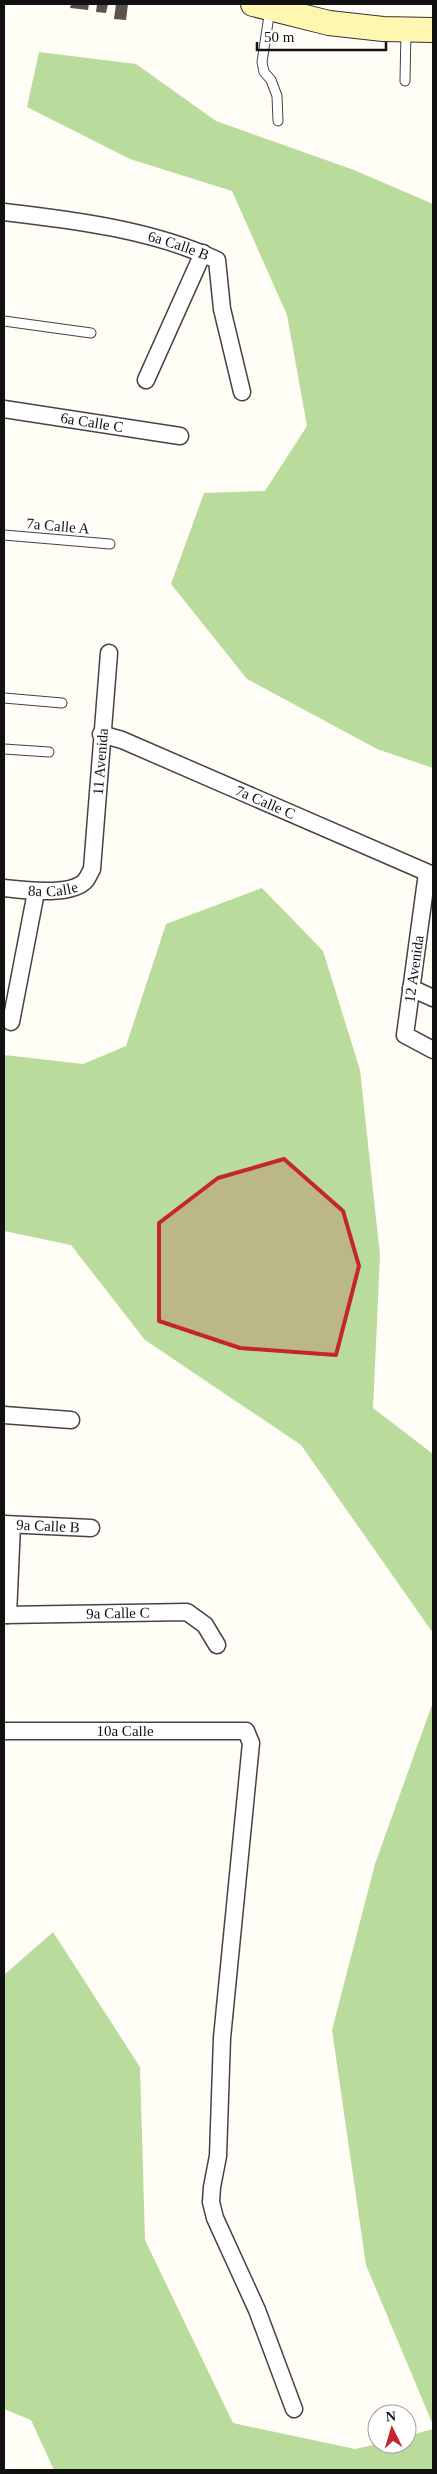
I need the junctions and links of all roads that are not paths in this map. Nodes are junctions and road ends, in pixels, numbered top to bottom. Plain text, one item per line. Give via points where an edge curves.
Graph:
1 (261, 6) edge
2 (406, 29) junction
3 (433, 30) edge
4 (405, 81) dead end
5 (278, 121) dead end
6 (4, 212) edge
7 (203, 253) junction
8 (4, 320) edge
9 (91, 333) dead end
10 (146, 380) dead end
11 (242, 392) dead end
12 (4, 409) edge
13 (180, 436) dead end
14 (4, 535) edge
15 (110, 544) dead end
16 (109, 653) dead end
17 (4, 698) edge
18 (62, 703) dead end
19 (101, 734) junction
20 (4, 749) edge
21 (49, 752) dead end
22 (92, 869) joint
23 (430, 874) edge
24 (4, 888) edge
25 (36, 892) junction
26 (427, 918) edge
27 (411, 988) junction
28 (433, 998) edge
29 (11, 1022) dead end
30 (433, 1050) edge
31 (4, 1415) edge
32 (71, 1420) dead end
33 (8, 1524) edge
34 (91, 1528) dead end
35 (6, 1615) edge
36 (217, 1645) dead end
37 (4, 1732) edge
38 (294, 2409) dead end

1 - 2 street via 329,23
1 - 5 lane via 262,62 277,96
2 - 3 street
2 - 4 lane
6 - 7 street, 6a Calle B via 45,216 163,238
7 - 10 street
7 - 11 street, 6a Calle B via 217,260 222,309
8 - 9 lane
12 - 13 street, 6a Calle C
14 - 15 lane, 7a Calle A
16 - 19 street, 11 Avenida
17 - 18 lane
19 - 22 street, 11 Avenida
19 - 23 street, 7a Calle C via 131,744
20 - 21 lane
22 - 25 street, 8a Calle via 85,881 69,889
23 - 26 street, 12 Avenida
24 - 25 street, 8a Calle
25 - 29 street
26 - 27 street, 12 Avenida
27 - 28 street
27 - 30 street, 12 Avenida via 405,1035
31 - 32 street
33 - 34 street, 9a Calle B
33 - 35 street
35 - 36 street, 9a Calle C via 187,1612 205,1625
37 - 38 street, 10a Calle via 246,1731 251,1743 250,1758 222,2038 218,2156 211,2202 215,2218 257,2310

